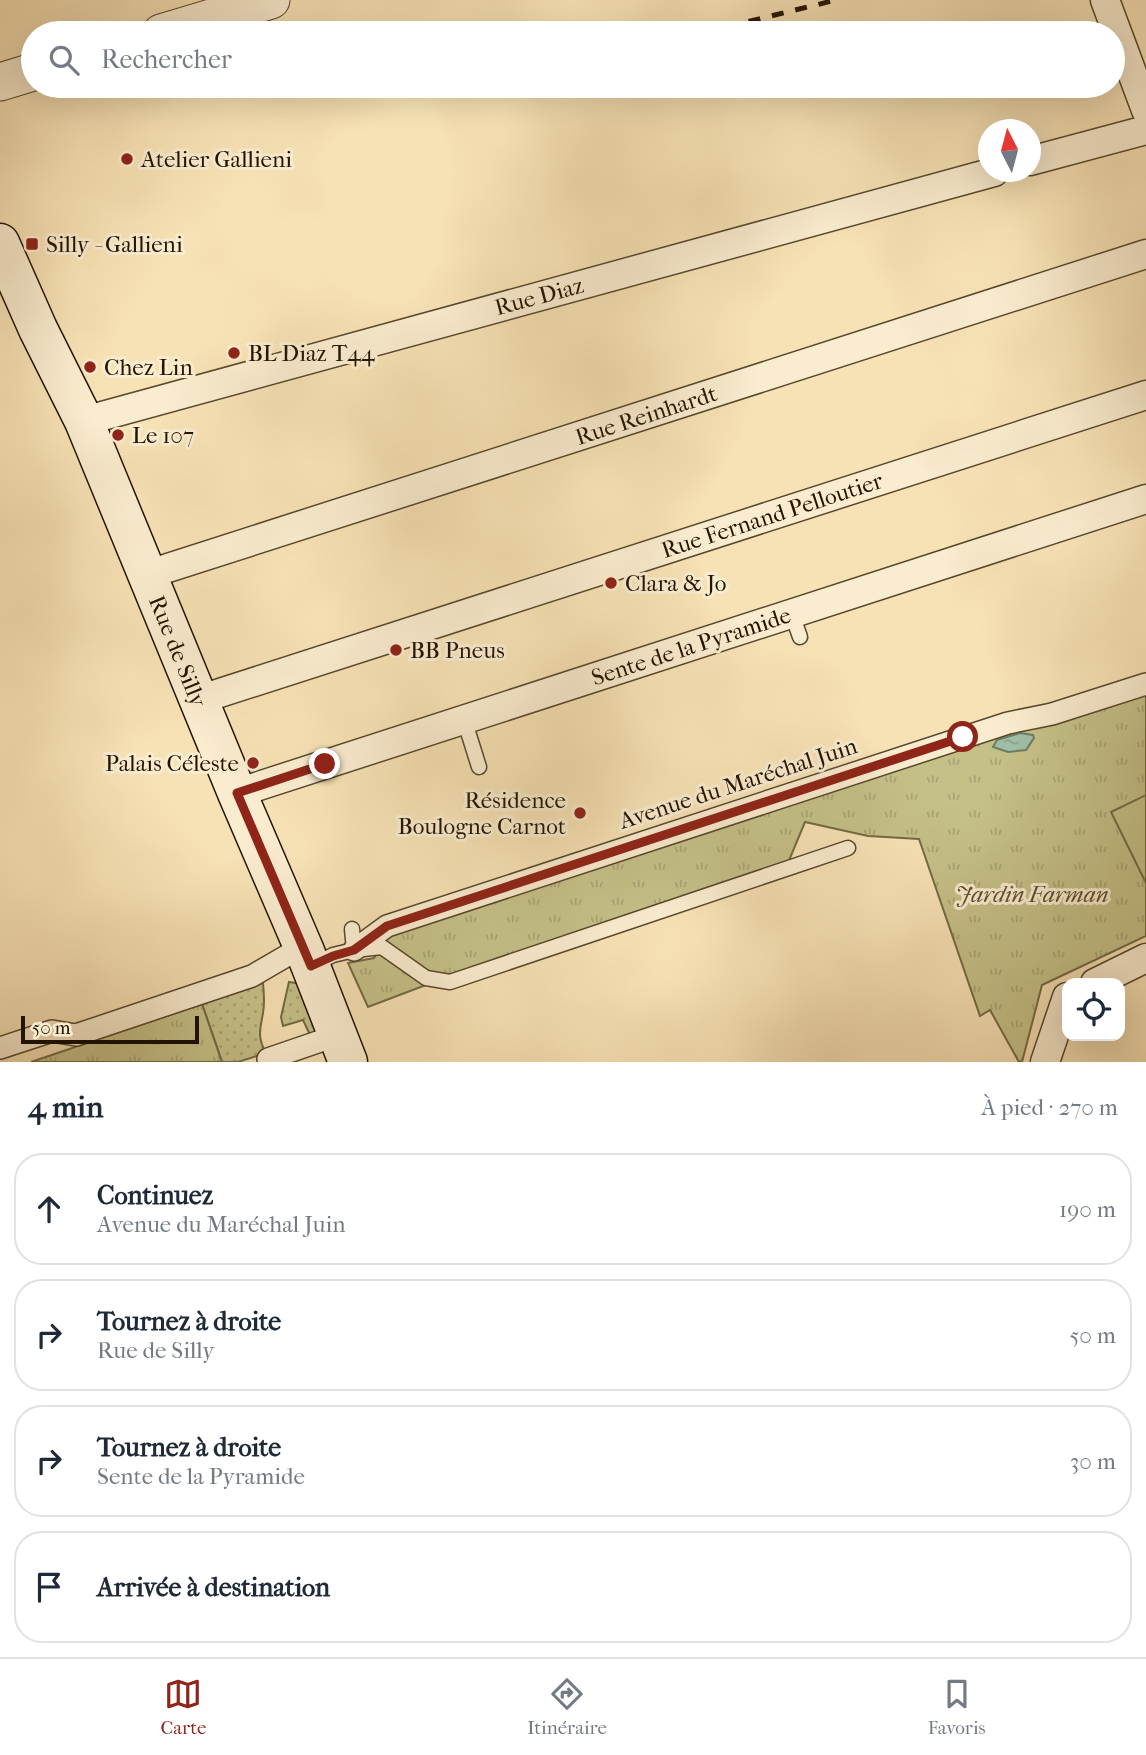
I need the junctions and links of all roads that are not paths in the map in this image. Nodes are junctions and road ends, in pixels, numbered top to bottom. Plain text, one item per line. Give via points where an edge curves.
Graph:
1 (271, 0) edge
2 (1105, 0) edge
3 (201, 21) edge
4 (1113, 21) edge
5 (1125, 54) edge
6 (21, 76) edge
7 (0, 82) edge
8 (1146, 110) edge
9 (1146, 130) edge
10 (1041, 158) edge
11 (978, 176) edge
12 (0, 243) edge
13 (1146, 254) edge
14 (1146, 395) edge
15 (84, 421) junction
16 (1146, 499) edge
17 (146, 575) junction
18 (1146, 684) edge
19 (198, 700) junction
20 (464, 719) junction
21 (479, 768) dead end
22 (237, 793) junction
23 (848, 848) dead end
24 (353, 939) junction
25 (308, 957) junction
26 (1146, 958) edge
27 (1105, 978) edge
28 (1062, 1012) edge
29 (0, 1048) edge
30 (343, 1049) edge
31 (263, 1060) edge
32 (1045, 1062) edge

1 - 3 street
2 - 4 street
5 - 8 street
6 - 7 street
9 - 10 street
11 - 15 street, Rue Diaz
12 - 15 main road, Rue de Silly
13 - 17 street, Rue Reinhardt
14 - 19 street, Rue Fernand Pelloutier
15 - 17 main road, Rue de Silly
16 - 20 street, Sente de la Pyramide via 796,625
17 - 19 main road, Rue de Silly
18 - 24 street, Avenue du Maréchal Juin via 1008,723
19 - 22 main road, Rue de Silly
20 - 21 lane
20 - 22 street, Sente de la Pyramide
22 - 25 main road, Rue de Silly
23 - 24 lane, Avenue du Maréchal Juin via 450,982 426,978 382,947
24 - 25 lane, Avenue du Maréchal Juin via 333,956
25 - 29 street, Avenue du Maréchal Juin via 288,955 252,975 76,1035 52,1031
25 - 30 main road, Rue de Silly
26 - 27 street
28 - 32 street
30 - 31 street

